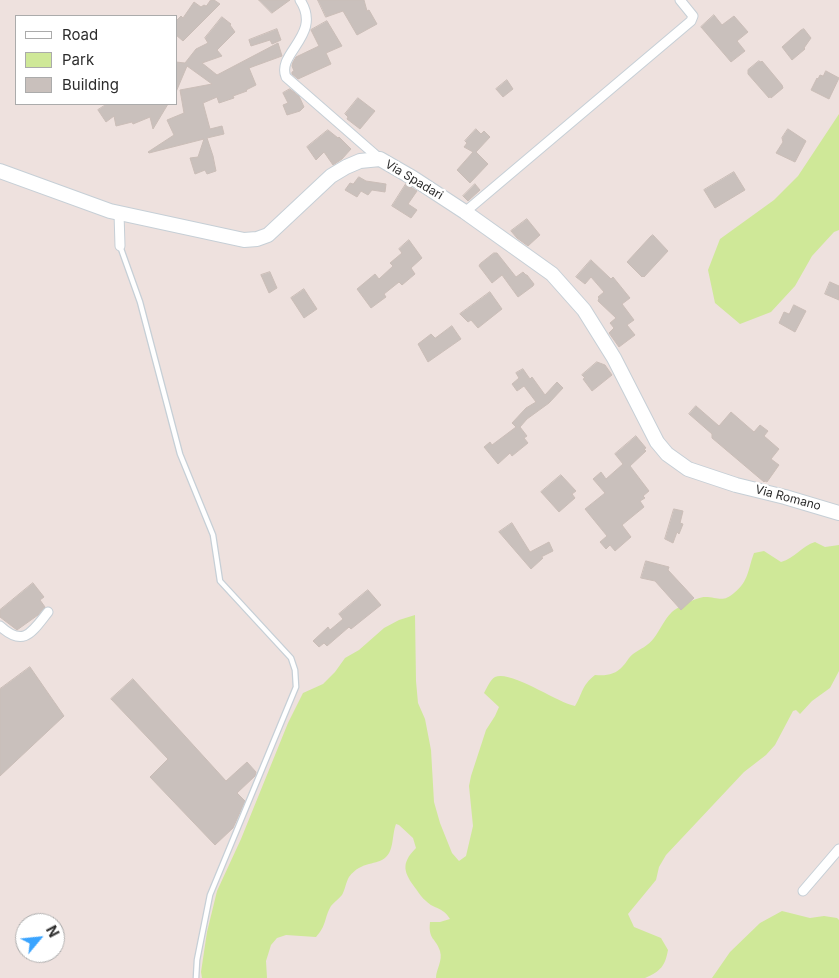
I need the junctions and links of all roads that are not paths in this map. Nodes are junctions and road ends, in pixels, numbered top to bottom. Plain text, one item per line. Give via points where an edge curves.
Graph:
1 (300, 0) edge
2 (680, 0) edge
3 (380, 159) junction
4 (0, 171) edge
5 (465, 212) junction
6 (119, 213) junction
7 (120, 246) joint
8 (736, 485) joint
9 (839, 512) edge
10 (48, 612) dead end
11 (0, 626) edge
12 (839, 849) edge
13 (803, 891) dead end
14 (196, 978) edge

1 - 3 street via 306,24 302,40 289,55 284,71 286,77
2 - 5 street via 693,16 691,22
3 - 5 street, Via Spadari
3 - 6 street, Via Spadari via 360,161 331,176 268,234 257,239 244,240
4 - 6 street, Via Spadari
5 - 8 street, Via Spadari via 539,264 566,288 614,358 660,447 688,469
6 - 7 street
7 - 14 lane via 140,302 180,454 213,535 220,581 291,658 295,670 296,686 210,895
8 - 9 street, Via Romano
10 - 11 street via 23,637 16,638
12 - 13 street

